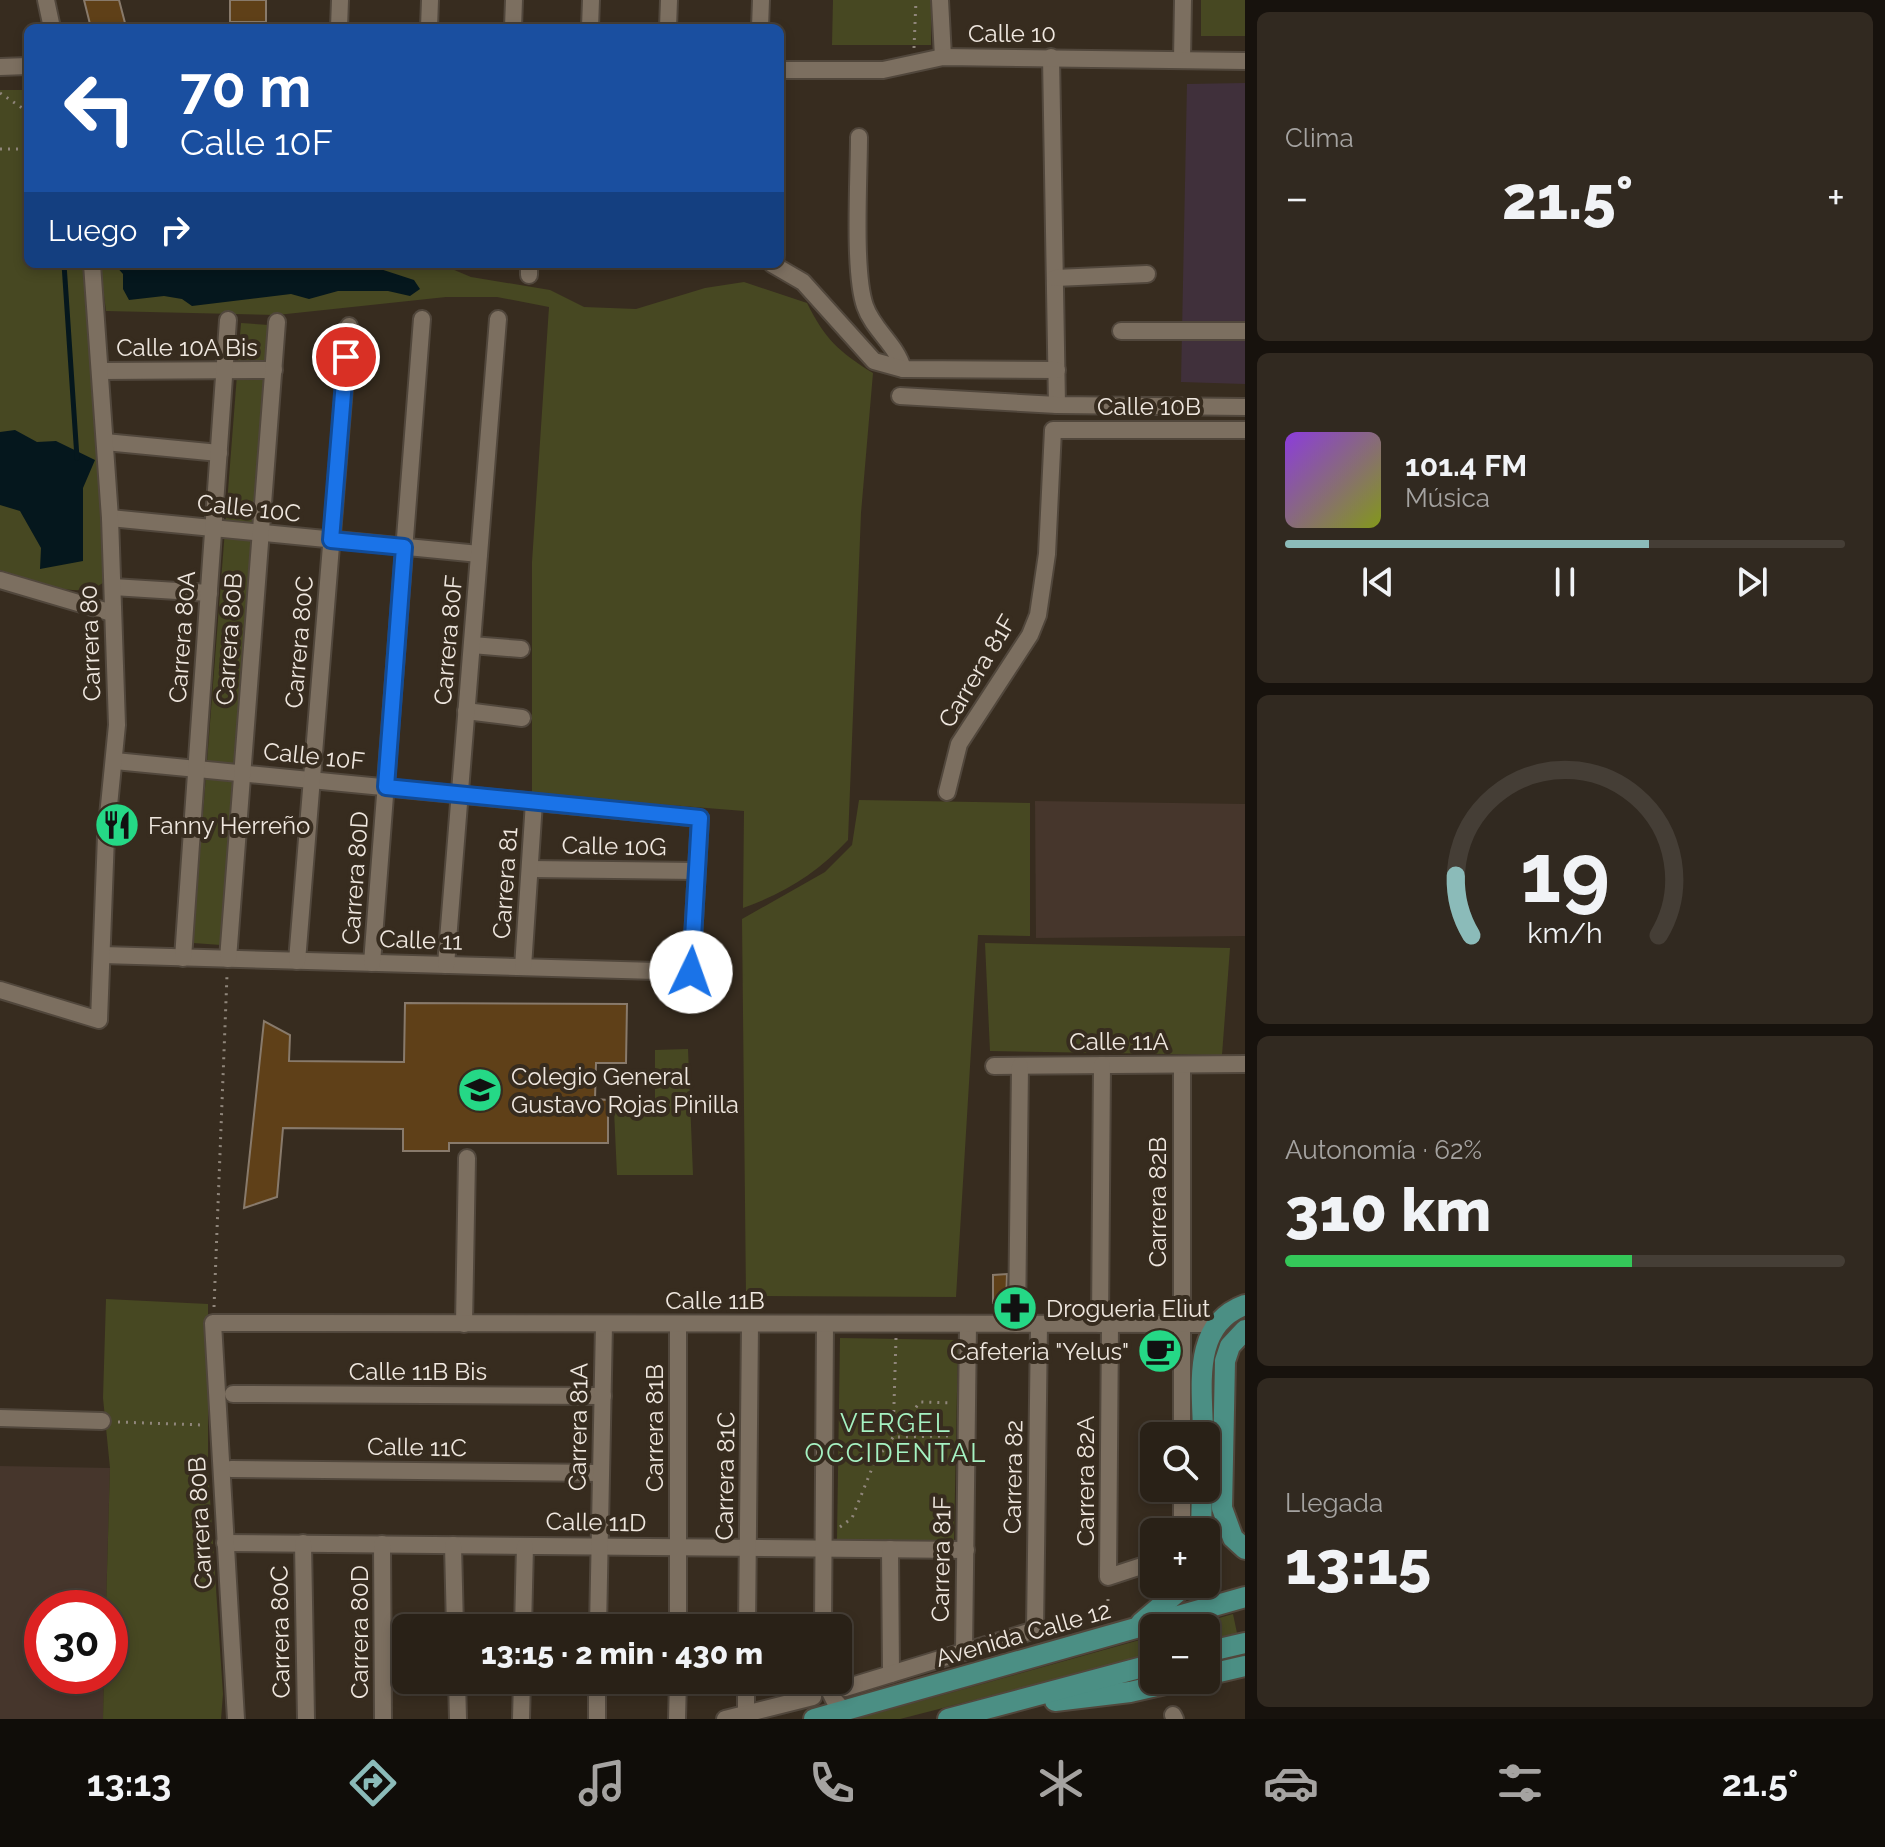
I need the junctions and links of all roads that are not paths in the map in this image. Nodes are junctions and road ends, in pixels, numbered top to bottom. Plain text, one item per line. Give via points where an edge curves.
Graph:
1 (46, 0) edge
2 (340, 0) edge
3 (430, 0) edge
4 (514, 0) edge
5 (591, 0) edge
6 (669, 0) edge
7 (761, 0) edge
8 (940, 0) edge
9 (1183, 0) edge
10 (51, 24) edge
11 (339, 24) edge
12 (429, 24) edge
13 (513, 24) edge
14 (590, 24) edge
15 (668, 24) edge
16 (760, 24) edge
17 (943, 57) junction
18 (1051, 57) junction
19 (1182, 60) junction
20 (1245, 61) edge
21 (24, 66) edge
22 (0, 67) edge
23 (784, 70) edge
24 (859, 137) dead end
25 (92, 268) edge
26 (779, 268) edge
27 (1147, 274) dead end
28 (1055, 278) junction
29 (422, 319) dead end
30 (498, 319) dead end
31 (228, 320) dead end
32 (277, 322) dead end
33 (349, 326) dead end
34 (1121, 331) dead end
35 (1245, 331) edge
36 (903, 369) junction
37 (274, 370) junction
38 (1057, 370) junction
39 (101, 371) junction
40 (225, 371) junction
41 (900, 396) dead end
42 (1057, 405) junction
43 (1245, 407) edge
44 (1053, 430) joint
45 (1245, 430) edge
46 (105, 442) junction
47 (219, 453) junction
48 (110, 518) junction
49 (214, 528) junction
50 (261, 533) junction
51 (331, 540) junction
52 (404, 547) junction
53 (479, 554) junction
54 (0, 580) edge
55 (113, 587) junction
56 (209, 593) junction
57 (112, 613) junction
58 (472, 645) junction
59 (521, 649) dead end
60 (466, 711) junction
61 (522, 718) dead end
62 (115, 761) junction
63 (197, 769) junction
64 (242, 773) junction
65 (312, 780) junction
66 (386, 787) junction
67 (947, 792) dead end
68 (460, 794) junction
69 (534, 802) junction
70 (530, 869) junction
71 (697, 871) junction
72 (102, 955) junction
73 (183, 958) junction
74 (228, 959) junction
75 (297, 961) junction
76 (372, 963) junction
77 (446, 965) junction
78 (523, 967) junction
79 (0, 990) edge
80 (1245, 1064) edge
81 (1102, 1065) junction
82 (1182, 1065) junction
83 (994, 1066) dead end
84 (1020, 1066) junction
85 (467, 1158) dead end
86 (1245, 1305) edge
87 (213, 1323) joint
88 (464, 1324) junction
89 (604, 1324) junction
90 (678, 1324) junction
91 (750, 1324) junction
92 (825, 1324) junction
93 (968, 1324) junction
94 (1017, 1324) junction
95 (1039, 1324) junction
96 (1105, 1324) junction
97 (1181, 1324) junction
98 (1216, 1324) junction
99 (1245, 1330) edge
100 (233, 1394) dead end
101 (603, 1396) junction
102 (0, 1418) edge
103 (102, 1421) road end
104 (1182, 1422) edge
105 (1203, 1422) edge
106 (231, 1469) dead end
107 (601, 1473) junction
108 (225, 1543) junction
109 (303, 1543) junction
110 (382, 1544) junction
111 (453, 1545) junction
112 (525, 1546) junction
113 (600, 1546) junction
114 (678, 1547) junction
115 (748, 1548) junction
116 (824, 1548) junction
117 (890, 1549) junction
118 (1245, 1549) edge
119 (966, 1550) junction
120 (1140, 1567) edge
121 (1170, 1598) edge
122 (1237, 1599) edge
123 (455, 1614) edge
124 (523, 1614) edge
125 (598, 1614) edge
126 (678, 1614) edge
127 (747, 1614) edge
128 (823, 1614) edge
129 (1132, 1630) junction
130 (1243, 1644) edge
131 (1220, 1649) edge
132 (964, 1652) junction
133 (1245, 1666) edge
134 (1140, 1668) edge
135 (1220, 1672) edge
136 (891, 1674) junction
137 (852, 1686) edge
138 (1140, 1690) edge
139 (457, 1694) edge
140 (522, 1694) edge
141 (597, 1694) edge
142 (678, 1694) edge
143 (746, 1694) edge
144 (831, 1694) edge
145 (813, 1697) dead end
146 (844, 1711) junction
147 (979, 1711) junction
148 (746, 1714) junction
149 (236, 1719) edge
150 (306, 1719) edge
151 (383, 1719) edge
152 (458, 1719) edge
153 (521, 1719) edge
154 (597, 1719) edge
155 (677, 1719) edge
156 (725, 1719) edge
157 (814, 1719) edge
158 (948, 1719) edge

1 - 10 street
2 - 11 street
3 - 12 street
4 - 13 street
5 - 14 street
6 - 15 street
7 - 16 street
8 - 17 street
9 - 19 street
17 - 18 street, Calle 10
17 - 23 street, Calle 10 via 883,70
18 - 19 street, Calle 10
18 - 28 street
19 - 20 street, Calle 10
21 - 22 street
24 - 36 street via 861,287 877,329
25 - 39 street, Carrera 80
26 - 36 street via 823,301 874,361
27 - 28 street
28 - 38 street
29 - 52 street, Carrera 80D
30 - 53 street, Carrera 80F
31 - 40 street, Carrera 80A
32 - 37 street, Carrera 80B
33 - 51 street, Carrera 80C
34 - 35 street
36 - 38 street
37 - 40 street, Calle 10A Bis
37 - 50 street, Carrera 80B
38 - 42 street
39 - 40 street, Calle 10A Bis
39 - 46 street, Carrera 80
40 - 47 street, Carrera 80A
41 - 42 street, Calle 10B
42 - 43 street, Calle 10B
44 - 45 street, Calle 10B
44 - 67 street, Carrera 81F via 1047,554 1038,615 959,744
46 - 47 street
46 - 48 street, Carrera 80
47 - 49 street, Carrera 80A
48 - 49 street, Calle 10C
48 - 55 street, Carrera 80
49 - 50 street, Calle 10C
49 - 56 street, Carrera 80A
50 - 51 street, Calle 10C
50 - 64 street, Carrera 80B
51 - 52 street, Calle 10C
51 - 65 street, Carrera 80C
52 - 53 street, Calle 10C
52 - 66 street, Carrera 80D
53 - 58 street, Carrera 80F
54 - 57 street
55 - 56 street
55 - 57 street, Carrera 80
56 - 63 street, Carrera 80A
57 - 62 street, Carrera 80
58 - 59 street
58 - 60 street, Carrera 80F
60 - 61 street
60 - 68 street, Carrera 80F
62 - 63 street, Calle 10F
62 - 72 street, Carrera 80
63 - 64 street, Calle 10F
63 - 73 street, Carrera 80A
64 - 65 street, Calle 10F
64 - 74 street, Carrera 80B
65 - 66 street, Calle 10F
65 - 75 street, Carrera 80C
66 - 68 street, Calle 10F
66 - 76 street, Carrera 80D
68 - 69 street, Calle 10F
68 - 77 street, Carrera 80F
69 - 70 street, Carrera 81
69 - 71 street, Calle 10F via 700,818
70 - 71 street, Calle 10G
70 - 78 street, Carrera 81
71 - 78 street, Calle 11 via 691,972
72 - 73 street, Calle 11
72 - 79 street, Carrera 80 via 99,1020
73 - 74 street, Calle 11
74 - 75 street, Calle 11
75 - 76 street, Calle 11
76 - 77 street, Calle 11
77 - 78 street, Calle 11
80 - 82 street, Calle 11A
81 - 82 street, Calle 11A
81 - 84 street, Calle 11A
81 - 96 street, Carrera 82A
82 - 97 street, Carrera 82B
83 - 84 street, Calle 11A
84 - 94 street
85 - 88 street
86 - 98 main road
87 - 88 street, Calle 11B
87 - 108 street, Carrera 80B
88 - 89 street, Calle 11B
89 - 90 street, Calle 11B
89 - 101 street, Carrera 81A
90 - 91 street, Calle 11B
90 - 114 street, Carrera 81B
91 - 92 street, Calle 11B
91 - 115 street, Carrera 81C
92 - 93 street, Calle 11B
92 - 116 street
93 - 94 street, Calle 11B
93 - 119 street, Carrera 81F
94 - 95 street, Calle 11B
95 - 96 street, Calle 11B
95 - 132 street, Carrera 82 via 1035,1630
96 - 97 street, Calle 11B
96 - 120 street, Carrera 82A via 1108,1577
97 - 98 street, Calle 11B
97 - 104 street, Carrera 82B
98 - 105 main road via 1203,1353
99 - 118 main road via 1225,1361 1222,1508 1233,1538
100 - 101 street, Calle 11B Bis
101 - 107 street, Carrera 81A
102 - 103 street
106 - 107 street, Calle 11C
107 - 113 street, Carrera 81A
108 - 109 street, Calle 11D
108 - 149 street, Carrera 80B
109 - 110 street, Calle 11D
109 - 150 street, Carrera 80C
110 - 111 street, Calle 11D
110 - 151 street, Carrera 80D
111 - 112 street, Calle 11D
111 - 123 street
112 - 113 street, Calle 11D
112 - 124 street
113 - 114 street, Calle 11D
113 - 125 street, Carrera 81A
114 - 115 street, Calle 11D
114 - 126 street, Carrera 81B
115 - 116 street, Calle 11D
115 - 127 street, Carrera 81C
116 - 117 street, Calle 11D
116 - 128 street
117 - 119 street, Calle 11D
117 - 136 street
119 - 132 street, Carrera 81F
121 - 129 main road
122 - 129 main road, Avenida Calle 12
129 - 146 main road, Avenida Calle 12
130 - 131 main road
132 - 136 street
133 - 135 main road
134 - 147 main road
136 - 137 street
138 - 147 main road
139 - 152 street
140 - 153 street
141 - 154 street
142 - 155 street
143 - 148 street
144 - 146 street
145 - 148 street
146 - 157 main road, Avenida Calle 12
147 - 158 main road
148 - 156 street

